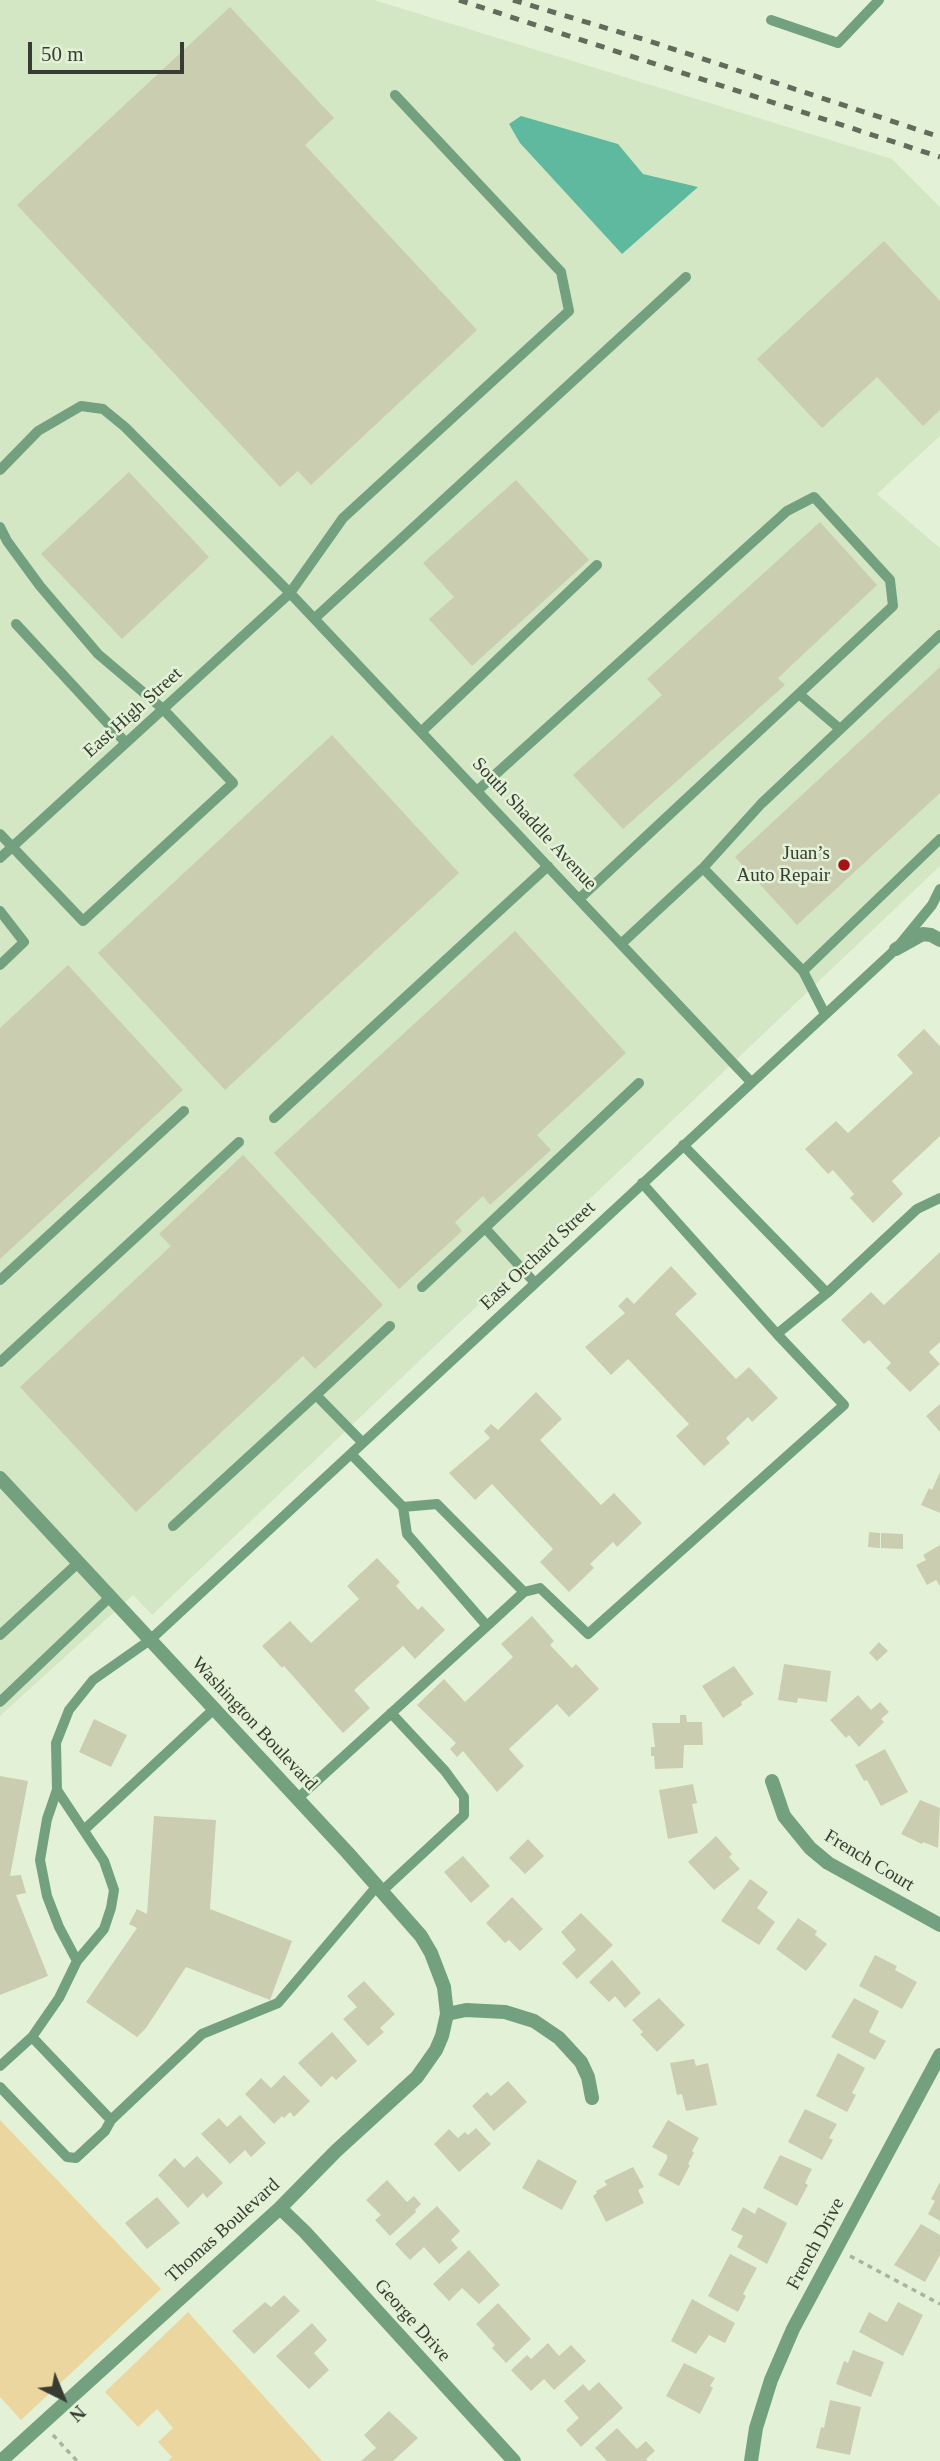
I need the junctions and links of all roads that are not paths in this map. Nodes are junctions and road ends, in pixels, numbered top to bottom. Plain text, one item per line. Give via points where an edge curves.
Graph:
1 (879, 0) edge
2 (771, 20) dead end
3 (395, 95) dead end
4 (686, 277) dead end
5 (0, 470) edge
6 (0, 527) edge
7 (597, 565) dead end
8 (290, 593) junction
9 (315, 618) junction
10 (16, 624) dead end
11 (940, 635) edge
12 (799, 694) junction
13 (163, 709) junction
14 (839, 729) junction
15 (421, 732) junction
16 (127, 743) junction
17 (477, 791) junction
18 (0, 834) edge
19 (940, 839) edge
20 (13, 846) junction
21 (0, 858) edge
22 (548, 866) junction
23 (703, 869) junction
24 (940, 890) edge
25 (579, 899) junction
26 (0, 911) edge
27 (940, 940) edge
28 (621, 944) junction
29 (896, 949) junction
30 (0, 965) edge
31 (803, 971) junction
32 (825, 1014) junction
33 (751, 1082) junction
34 (639, 1083) dead end
35 (184, 1111) dead end
36 (274, 1118) dead end
37 (239, 1142) dead end
38 (683, 1145) junction
39 (642, 1183) junction
40 (940, 1198) edge
41 (485, 1228) junction
42 (0, 1280) edge
43 (535, 1283) junction
44 (422, 1287) dead end
45 (827, 1293) junction
46 (390, 1326) dead end
47 (776, 1334) junction
48 (0, 1363) edge
49 (316, 1395) junction
50 (363, 1443) junction
51 (351, 1454) junction
52 (0, 1478) edge
53 (403, 1507) junction
54 (173, 1526) dead end
55 (78, 1563) junction
56 (524, 1592) junction
57 (110, 1597) junction
58 (488, 1626) junction
59 (0, 1635) edge
60 (150, 1640) junction
61 (0, 1702) edge
62 (214, 1709) junction
63 (391, 1713) junction
64 (772, 1781) dead end
65 (57, 1790) junction
66 (297, 1798) junction
67 (85, 1829) junction
68 (379, 1889) junction
69 (940, 1925) edge
70 (77, 1961) junction
71 (447, 2014) junction
72 (32, 2037) junction
73 (940, 2055) edge
74 (0, 2066) edge
75 (0, 2087) edge
76 (592, 2098) dead end
77 (111, 2120) junction
78 (280, 2208) junction
79 (1, 2461) edge
80 (514, 2461) edge
81 (751, 2461) edge

1 - 2 lane via 838,43
3 - 8 lane, East High Street via 561,272 569,311 343,518
4 - 9 lane
5 - 8 lane, South Shaddle Avenue via 38,431 81,406 103,409
6 - 13 lane via 40,586 98,654
7 - 15 lane
8 - 9 lane, South Shaddle Avenue
8 - 13 lane, East High Street
9 - 15 lane, South Shaddle Avenue
10 - 16 lane
11 - 14 lane
12 - 14 lane
12 - 17 lane via 893,606 890,580 814,497 787,511
12 - 25 lane
13 - 16 lane, East High Street
13 - 20 lane via 233,783 93,912 83,921
14 - 23 lane via 761,804
15 - 17 lane, South Shaddle Avenue
16 - 20 lane, East High Street
17 - 22 lane, South Shaddle Avenue
18 - 20 lane
19 - 31 lane
20 - 21 lane, East High Street
22 - 25 lane, South Shaddle Avenue
22 - 36 lane
23 - 28 lane
23 - 31 lane
24 - 29 lane, East Orchard Street
25 - 28 lane, South Shaddle Avenue
26 - 30 lane via 24,942
27 - 29 street via 923,934
28 - 33 lane, South Shaddle Avenue
29 - 32 lane, East Orchard Street
31 - 32 lane
32 - 33 lane, East Orchard Street
33 - 38 lane, East Orchard Street
34 - 41 lane
35 - 42 lane
37 - 48 lane
38 - 39 lane, East Orchard Street
38 - 45 lane
39 - 43 lane, East Orchard Street
39 - 47 lane
40 - 45 lane via 917,1209
41 - 43 lane
41 - 44 lane
43 - 50 lane, East Orchard Street
45 - 47 lane
46 - 49 lane
47 - 56 lane via 844,1405 588,1634 540,1588
49 - 50 lane
49 - 54 lane
50 - 51 lane, East Orchard Street
51 - 53 lane
51 - 60 lane, East Orchard Street
52 - 55 street, Washington Boulevard
53 - 56 lane via 437,1504
53 - 58 lane via 407,1534
55 - 57 street, Washington Boulevard
55 - 59 lane
56 - 58 lane
57 - 60 street, Washington Boulevard
57 - 61 lane
58 - 63 lane
60 - 62 street, Washington Boulevard
60 - 65 lane, East Orchard Street via 93,1681 69,1710 57,1743
62 - 66 street, Washington Boulevard
62 - 67 lane
63 - 66 lane
63 - 68 lane via 464,1797 464,1815
64 - 69 street, French Court via 783,1816 810,1848 828,1863
65 - 67 lane
65 - 70 lane, East Orchard Street via 40,1860 47,1896
66 - 68 street, Washington Boulevard
67 - 70 lane via 114,1890 104,1929
68 - 71 street, Washington Boulevard via 431,1953 444,1987
68 - 77 lane via 278,2003 202,2034
70 - 72 lane
71 - 76 street via 505,2012 534,2021 559,2038 581,2062
71 - 78 street, Thomas Boulevard via 436,2050 417,2077
72 - 74 lane
72 - 77 lane
73 - 81 street, French Drive via 793,2329 756,2428
75 - 77 lane via 67,2157 76,2158
78 - 79 street, Thomas Boulevard
78 - 80 street, George Drive

